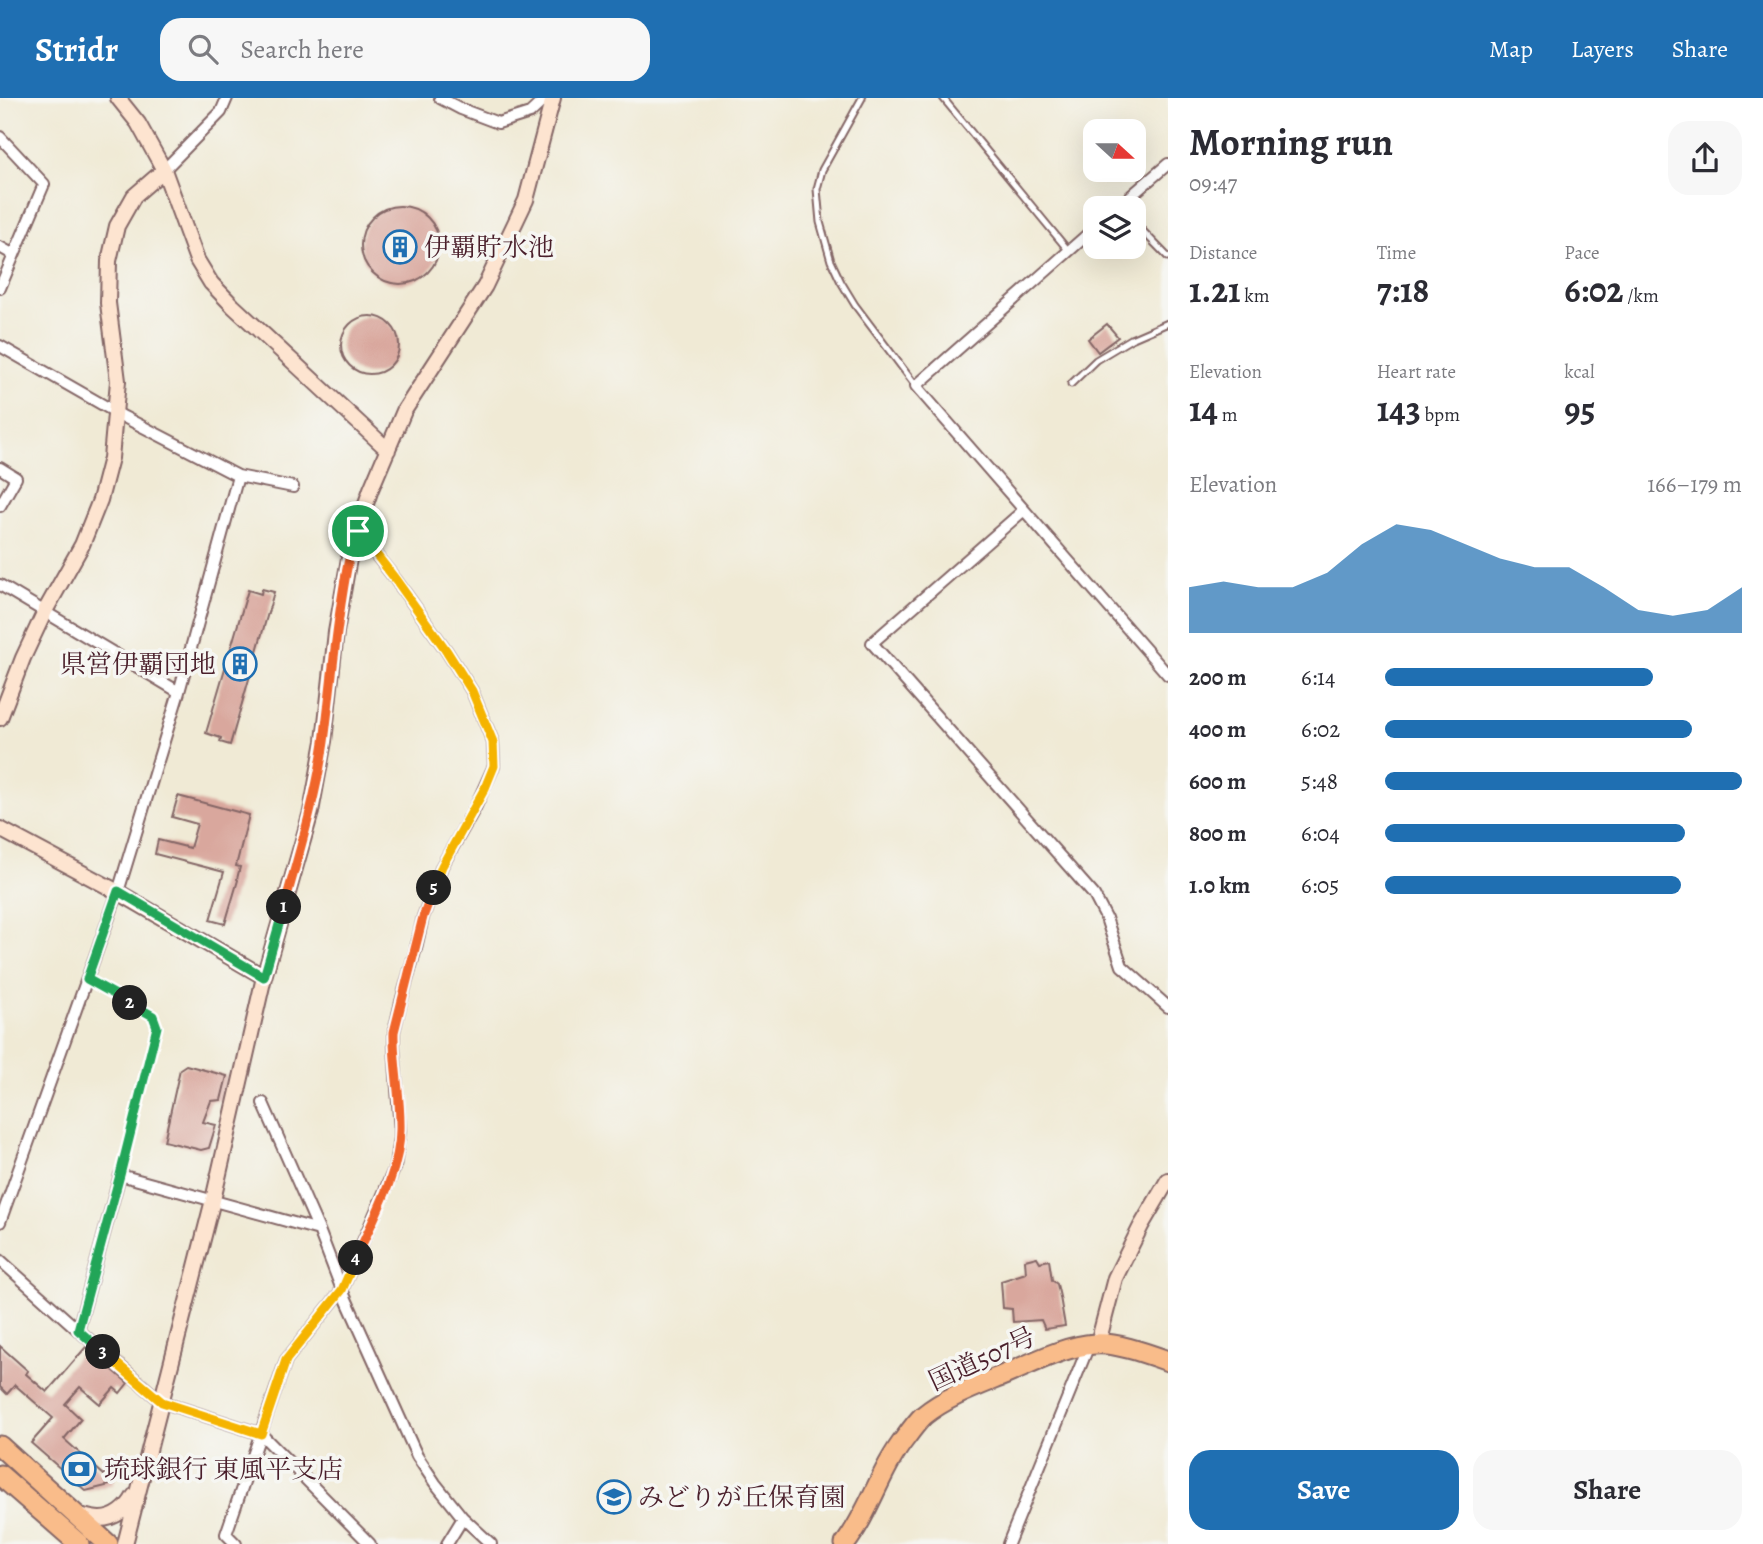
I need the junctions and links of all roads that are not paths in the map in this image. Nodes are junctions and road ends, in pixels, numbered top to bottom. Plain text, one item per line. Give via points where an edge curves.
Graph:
1 (118, 98) edge
2 (227, 98) edge
3 (440, 98) edge
4 (546, 98) edge
5 (553, 98) edge
6 (862, 98) edge
7 (943, 98) edge
8 (462, 104) edge
9 (0, 137) edge
10 (1168, 164) edge
11 (164, 170) junction
12 (1132, 196) edge
13 (1146, 234) edge
14 (1083, 238) edge
15 (0, 247) edge
16 (1068, 250) junction
17 (14, 255) junction
18 (1168, 257) edge
19 (0, 288) edge
20 (1168, 323) edge
21 (0, 346) edge
22 (1071, 384) dead end
23 (916, 386) junction
24 (116, 412) junction
25 (388, 450) junction
26 (0, 468) edge
27 (239, 476) junction
28 (293, 488) dead end
29 (0, 506) edge
30 (1024, 510) junction
31 (358, 531) junction
32 (0, 585) edge
33 (46, 611) junction
34 (1168, 675) edge
35 (179, 692) junction
36 (0, 718) edge
37 (0, 830) edge
38 (118, 891) junction
39 (264, 977) junction
40 (87, 979) junction
41 (1168, 1007) edge
42 (263, 1103) dead end
43 (120, 1175) junction
44 (1168, 1180) edge
45 (213, 1200) junction
46 (0, 1222) edge
47 (319, 1230) junction
48 (0, 1260) edge
49 (342, 1290) junction
50 (78, 1330) junction
51 (1093, 1344) junction
52 (1168, 1361) edge
53 (162, 1402) junction
54 (261, 1434) junction
55 (0, 1446) edge
56 (0, 1475) edge
57 (141, 1484) junction
58 (75, 1514) junction
59 (463, 1518) junction
60 (79, 1544) edge
61 (108, 1544) edge
62 (125, 1544) edge
63 (236, 1544) edge
64 (370, 1544) edge
65 (447, 1544) edge
66 (491, 1544) edge
67 (845, 1544) edge
68 (1008, 1544) edge

1 - 11 street
2 - 11 street via 221,112
3 - 8 street
4 - 8 street via 530,113 498,123
5 - 25 street via 526,201 485,286 404,411
6 - 23 lane via 822,170 817,189 820,222 841,282
7 - 16 lane
9 - 17 street via 44,184
10 - 12 street
11 - 24 street via 134,196 117,226 109,261
11 - 25 street via 197,260 211,284
13 - 18 lane
14 - 16 street
15 - 17 street
16 - 23 street
17 - 19 street
20 - 22 lane via 1096,360
21 - 24 street
23 - 30 street
24 - 27 street
24 - 33 street via 100,500
25 - 31 street
26 - 29 street via 16,478
27 - 28 street
27 - 35 street
30 - 34 street
30 - 41 street via 872,643 1094,895 1107,918 1122,966
31 - 39 street via 347,566 311,812
31 - 49 street via 472,691 493,742 494,766 442,866 423,917 394,1032 400,1131 395,1167
32 - 33 street
33 - 35 street
33 - 36 street
35 - 38 street
37 - 38 street
38 - 39 street
38 - 40 street
39 - 45 street
40 - 43 lane via 153,1016 157,1027
40 - 46 street
42 - 47 street
43 - 45 street
43 - 50 street
44 - 51 street via 1115,1278
45 - 47 street
45 - 53 street
47 - 49 street
48 - 50 street
49 - 54 street via 286,1360
49 - 59 street via 417,1456
50 - 53 street
51 - 52 highway, 国道507号
51 - 67 highway, 国道507号 via 1054,1354 922,1417 889,1461
51 - 68 street
53 - 54 street
53 - 57 street
54 - 63 street via 226,1534
54 - 64 street
55 - 58 highway
56 - 60 highway
57 - 58 street via 119,1513 101,1519
57 - 62 street
58 - 61 highway
59 - 65 street
59 - 66 street

